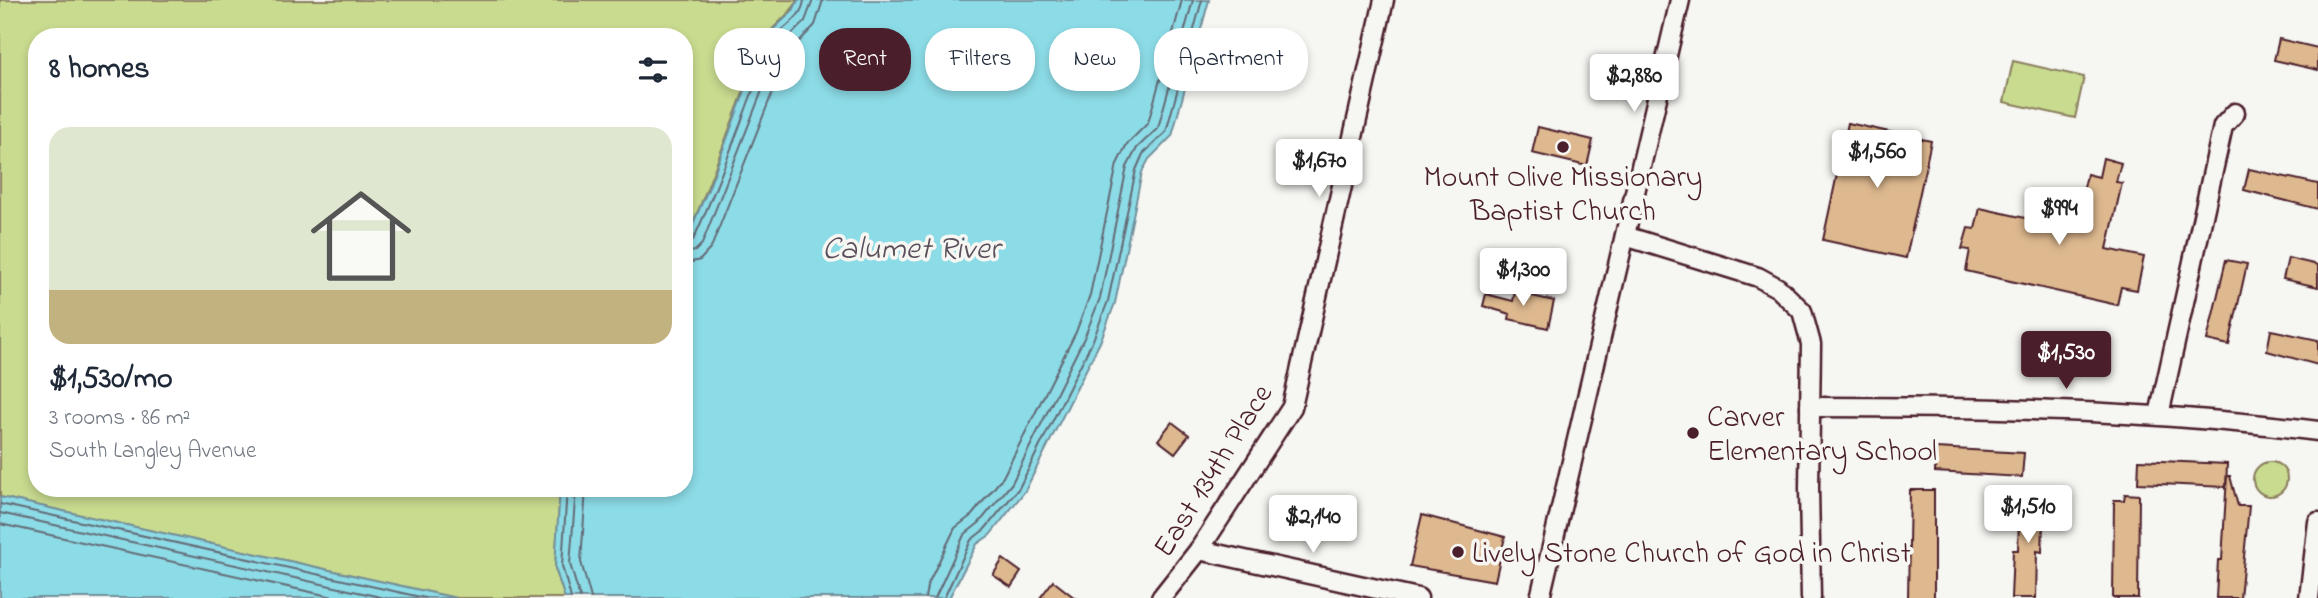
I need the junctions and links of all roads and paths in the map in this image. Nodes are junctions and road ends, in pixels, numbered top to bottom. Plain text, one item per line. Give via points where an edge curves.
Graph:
1 (1384, 0) edge
2 (1680, 0) edge
3 (2235, 113) dead end
4 (1625, 236) junction
5 (1810, 407) junction
6 (2159, 415) junction
7 (2318, 431) edge
8 (2318, 522) edge
9 (1199, 550) junction
10 (1161, 598) edge
11 (1418, 598) edge
12 (1540, 598) edge
13 (1811, 598) edge
14 (2309, 598) edge

1 - 9 street, East 134th Place via 1292,407
2 - 4 street
3 - 6 street via 2222,126
4 - 5 street via 1758,277 1791,299 1802,312 1811,344
4 - 12 street
5 - 6 street via 2014,408
5 - 13 street
6 - 7 street
8 - 14 street
9 - 10 street, East 134th Place
9 - 11 street

